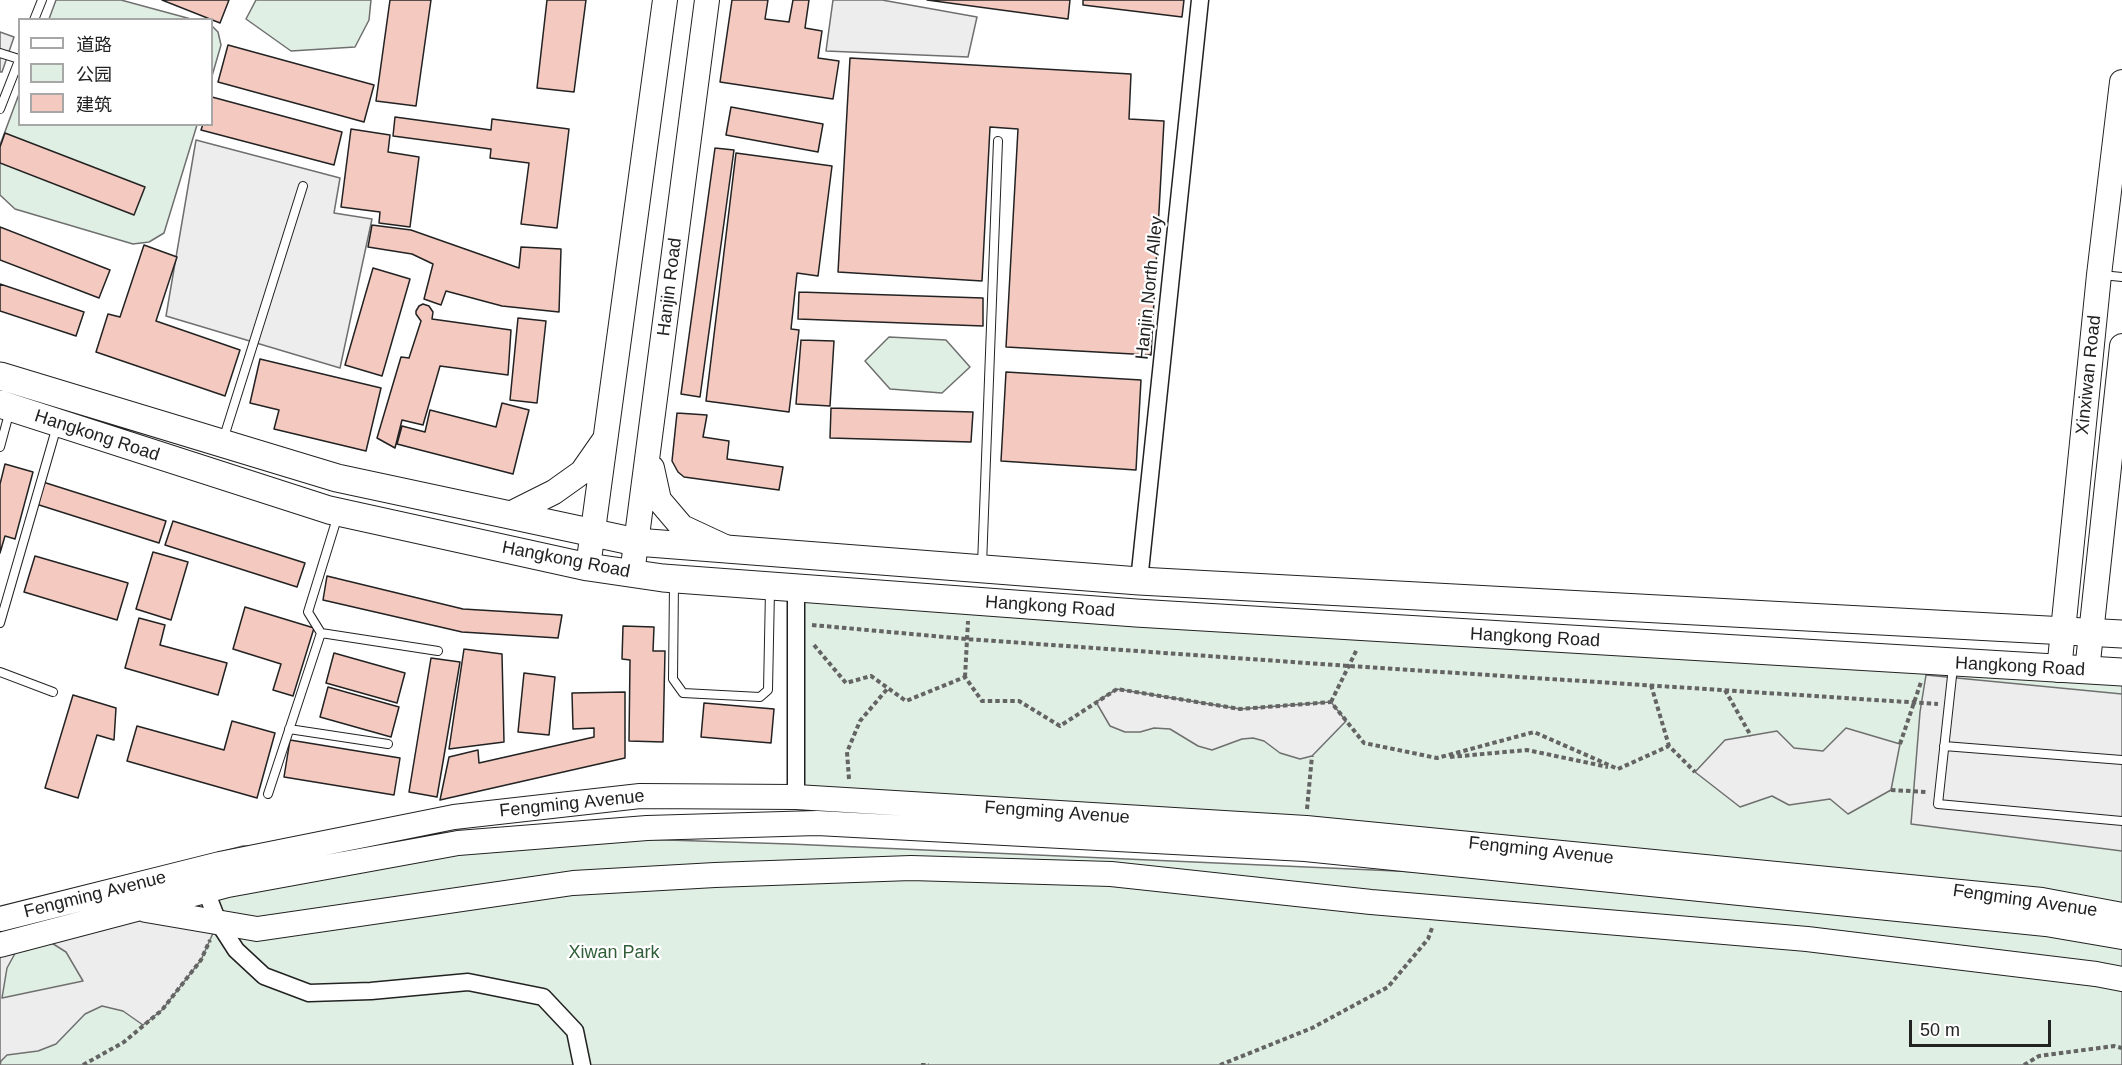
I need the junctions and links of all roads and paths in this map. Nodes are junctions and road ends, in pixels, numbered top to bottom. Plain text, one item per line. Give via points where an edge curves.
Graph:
1 (42, 0) edge
2 (665, 0) edge
3 (707, 0) edge
4 (1200, 0) edge
5 (35, 18) edge
6 (0, 52) edge
7 (18, 59) edge
8 (18, 62) edge
9 (2122, 81) edge
10 (0, 109) edge
11 (998, 141) dead end
12 (303, 186) dead end
13 (2111, 276) edge
14 (2122, 346) edge
15 (0, 376) edge
16 (5, 406) edge
17 (58, 423) junction
18 (607, 437) junction
19 (222, 443) junction
20 (0, 447) edge
21 (648, 451) junction
22 (339, 512) junction
23 (508, 515) junction
24 (594, 534) junction
25 (636, 542) junction
26 (730, 549) junction
27 (588, 567) junction
28 (982, 568) junction
29 (632, 574) junction
30 (674, 579) junction
31 (1139, 581) junction
32 (783, 586) junction
33 (969, 601) junction
34 (0, 623) edge
35 (796, 623) junction
36 (1366, 627) junction
37 (2063, 630) junction
38 (2091, 632) junction
39 (321, 633) junction
40 (2122, 634) edge
41 (967, 639) junction
42 (438, 651) dead end
43 (1941, 663) junction
44 (1348, 666) junction
45 (2059, 670) junction
46 (2086, 670) junction
47 (0, 672) edge
48 (2122, 672) edge
49 (965, 677) junction
50 (1651, 685) junction
51 (888, 688) junction
52 (1725, 690) junction
53 (53, 692) dead end
54 (1331, 702) junction
55 (1914, 702) junction
56 (1949, 705) junction
57 (289, 729) junction
58 (1751, 736) dead end
59 (388, 744) dead end
60 (1900, 744) dead end
61 (1669, 746) junction
62 (1944, 746) junction
63 (1312, 756) dead end
64 (1437, 758) junction
65 (2122, 760) edge
66 (1618, 769) junction
67 (1695, 772) dead end
68 (1891, 790) dead end
69 (1940, 793) junction
70 (268, 794) dead end
71 (796, 796) junction
72 (850, 800) junction
73 (2122, 821) edge
74 (1306, 828) junction
75 (206, 891) junction
76 (1438, 908) junction
77 (138, 909) junction
78 (2122, 915) edge
79 (0, 920) edge
80 (218, 922) junction
81 (2122, 937) edge
82 (0, 945) edge
83 (2122, 979) edge
84 (2122, 1048) edge
85 (83, 1065) edge
86 (582, 1065) edge
87 (921, 1065) edge
88 (929, 1065) edge
89 (1220, 1065) edge
90 (2024, 1065) edge

1 - 5 lane
2 - 18 street
3 - 21 street, Hanjin Road
4 - 31 street, Hanjin North Alley
6 - 7 lane
8 - 10 lane
9 - 13 street, Xinxiwan Road
11 - 28 lane
12 - 19 lane
13 - 37 street, Xinxiwan Road
14 - 38 street, Xinxiwan Road
15 - 19 main road, Hangkong Road
16 - 17 main road, Hangkong Road
16 - 20 lane
17 - 22 main road, Hangkong Road
17 - 34 lane
18 - 23 street via 582,472 554,492
18 - 24 street
19 - 23 main road, Hangkong Road via 337,478
21 - 25 street, Hanjin Road
21 - 26 street via 659,500 682,527
22 - 27 main road, Hangkong Road
22 - 39 lane via 308,612
23 - 24 main road, Hangkong Road
24 - 25 main road, Hangkong Road
24 - 27 street
25 - 26 main road, Hangkong Road
25 - 29 street, Hanjin Road
26 - 28 main road, Hangkong Road
27 - 29 main road, Hangkong Road
28 - 31 main road, Hangkong Road
29 - 30 main road, Hangkong Road
30 - 32 main road, Hangkong Road
30 - 32 lane via 673,680 683,693 760,697 768,690
31 - 37 main road, Hangkong Road
32 - 33 main road, Hangkong Road
32 - 35 street
33 - 36 main road, Hangkong Road
33 - 41 path
35 - 41 path
35 - 51 path via 846,683 871,676
35 - 71 street
36 - 43 main road, Hangkong Road
36 - 44 path
37 - 38 main road, Hangkong Road
37 - 45 street, Xinxiwan Road
38 - 40 main road, Hangkong Road
38 - 46 street, Xinxiwan Road
39 - 42 lane
39 - 57 lane
41 - 44 path
41 - 49 path
43 - 45 main road, Hangkong Road
43 - 55 path
43 - 56 lane
44 - 50 path
44 - 54 path
45 - 46 main road, Hangkong Road
46 - 48 main road, Hangkong Road
47 - 53 lane
49 - 51 path via 906,701
49 - 54 path via 982,701 1018,701 1060,726 1117,689 1240,709
50 - 52 path
50 - 61 path
51 - 72 path via 860,721 847,752
52 - 55 path
52 - 58 path
54 - 64 path via 1364,743
55 - 56 path
55 - 60 path
56 - 62 lane
57 - 59 lane
57 - 70 lane
61 - 66 path
61 - 67 path
62 - 65 lane
62 - 69 lane
63 - 74 path
64 - 66 path via 1527,750
64 - 66 path via 1534,732
68 - 69 path
69 - 73 lane via 1938,804
71 - 72 street, Fengming Avenue
71 - 79 street, Fengming Avenue via 640,796 454,817 220,864
72 - 74 street, Fengming Avenue
74 - 78 street, Fengming Avenue via 2043,900
75 - 77 street, Fengming Avenue
75 - 80 street
75 - 81 street, Fengming Avenue via 458,843 647,828 817,823 1305,849 2046,924
76 - 80 street via 1111,874 911,868 573,883 257,929
76 - 83 street via 1807,939
76 - 89 path via 1428,939 1388,987 1312,1028
77 - 80 street
77 - 82 street, Fengming Avenue
80 - 85 path via 201,960 162,1010 124,1042
80 - 86 street via 236,950 264,976 309,993 468,982 543,997 575,1031
84 - 90 path via 2039,1056
87 - 88 path

